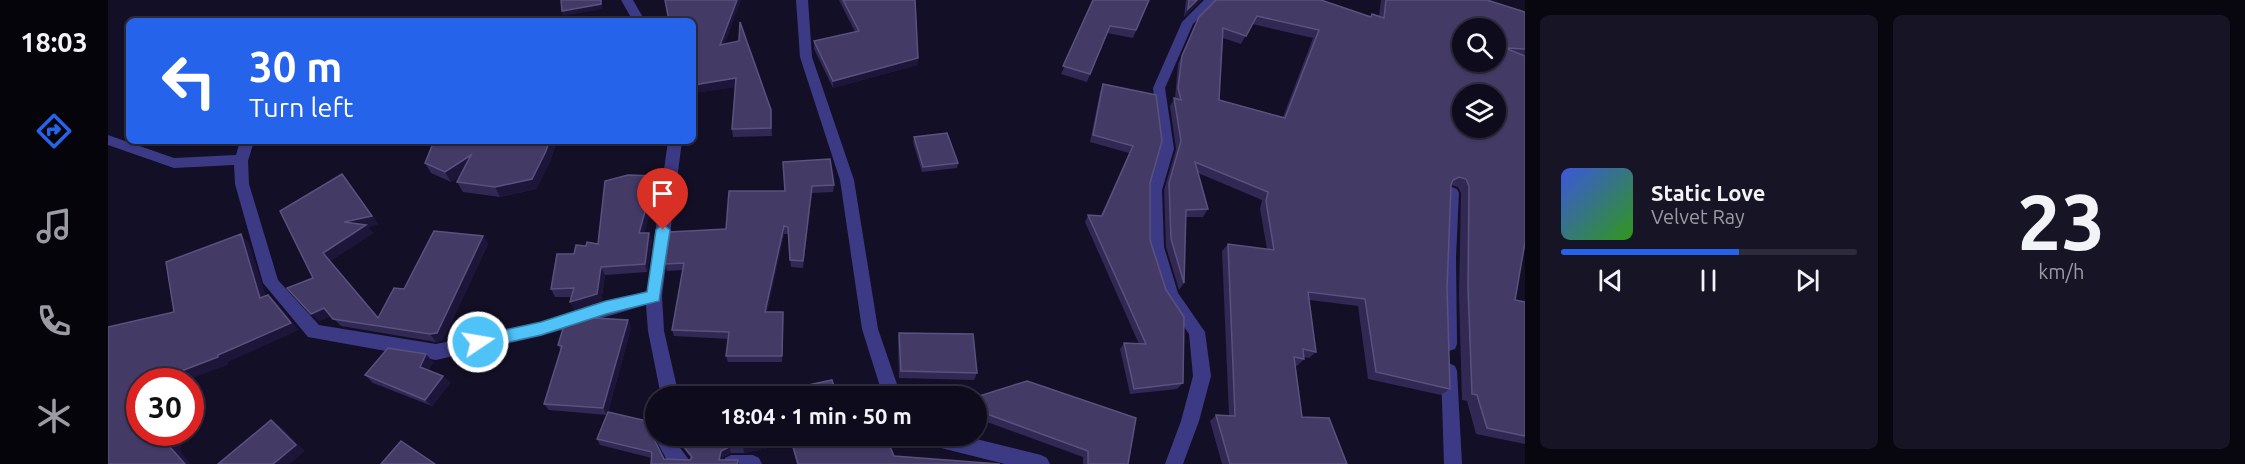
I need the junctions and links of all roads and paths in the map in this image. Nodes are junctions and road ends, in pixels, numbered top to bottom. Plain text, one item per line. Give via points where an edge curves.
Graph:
1 (627, 0) edge
2 (802, 0) edge
3 (1211, 0) edge
4 (637, 18) edge
5 (108, 140) edge
6 (246, 144) edge
7 (675, 144) edge
8 (241, 161) junction
9 (1452, 193) edge
10 (654, 296) junction
11 (668, 386) edge
12 (889, 386) edge
13 (669, 446) edge
14 (969, 446) edge
15 (683, 464) edge
16 (731, 464) edge
17 (753, 464) edge
18 (1041, 464) edge
19 (1174, 464) edge
20 (1453, 464) edge

1 - 4 street
2 - 12 street via 806,57 847,180 870,328
3 - 19 street via 1188,22 1159,88 1167,149 1155,190 1156,247 1171,296 1197,332 1202,376
5 - 8 street via 174,163
6 - 8 street
7 - 10 street
8 - 10 street via 242,184 272,283 314,332 436,351 541,329
9 - 20 street via 1448,268
10 - 11 street via 656,331
13 - 15 street via 678,463
14 - 18 street
16 - 17 street

